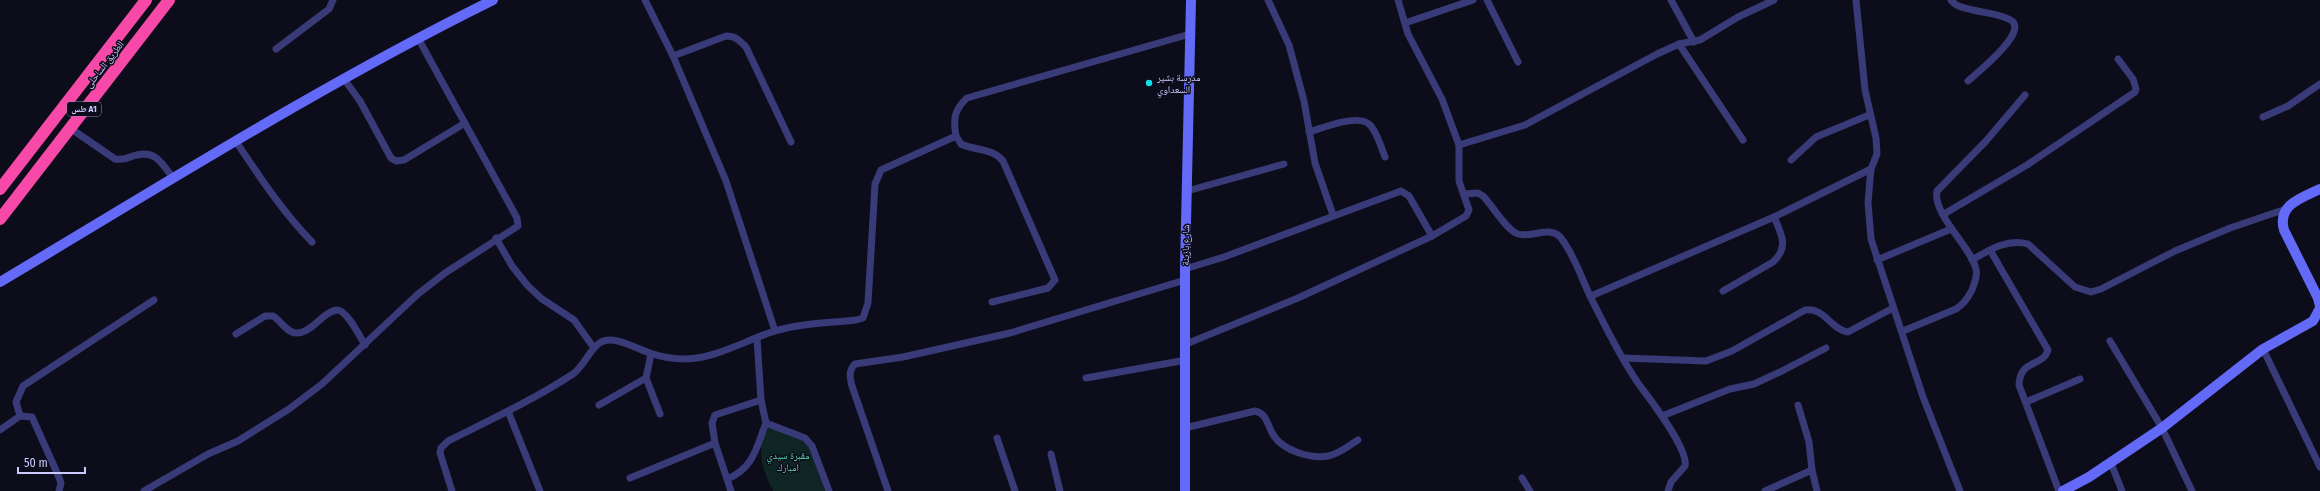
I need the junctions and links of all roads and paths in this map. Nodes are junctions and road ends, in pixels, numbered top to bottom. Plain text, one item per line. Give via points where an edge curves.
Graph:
1 (146, 0) edge
2 (169, 0) edge
3 (333, 0) edge
4 (493, 0) edge
5 (646, 0) edge
6 (1191, 0) edge
7 (1268, 0) edge
8 (1398, 0) edge
9 (1473, 0) edge
10 (1487, 0) edge
11 (1671, 0) edge
12 (1774, 0) edge
13 (1856, 0) edge
14 (1951, 0) edge
15 (1405, 23) junction
16 (1190, 34) junction
17 (418, 38) junction
18 (1694, 42) junction
19 (1679, 44) junction
20 (276, 49) dead end
21 (674, 56) junction
22 (2118, 59) dead end
23 (1518, 62) dead end
24 (344, 78) junction
25 (1968, 81) dead end
26 (2320, 84) edge
27 (2025, 95) dead end
28 (1869, 114) junction
29 (2263, 117) dead end
30 (465, 123) junction
31 (70, 128) junction
32 (1309, 132) junction
33 (956, 136) junction
34 (235, 140) junction
35 (1743, 140) dead end
36 (791, 142) dead end
37 (1459, 145) junction
38 (1385, 158) dead end
39 (1791, 160) dead end
40 (1284, 164) dead end
41 (1871, 169) junction
42 (173, 178) junction
43 (0, 189) edge
44 (2320, 189) edge
45 (1187, 191) junction
46 (1465, 194) junction
47 (2286, 209) junction
48 (1944, 214) junction
49 (1333, 215) junction
50 (1774, 217) junction
51 (0, 219) edge
52 (1951, 229) junction
53 (1432, 236) junction
54 (496, 238) junction
55 (312, 242) dead end
56 (1990, 250) junction
57 (1877, 260) junction
58 (1972, 260) junction
59 (1185, 269) junction
60 (1185, 280) junction
61 (0, 282) edge
62 (1723, 291) dead end
63 (1591, 296) junction
64 (154, 300) dead end
65 (992, 302) dead end
66 (2320, 307) edge
67 (1893, 308) junction
68 (775, 331) junction
69 (1903, 331) junction
70 (236, 334) dead end
71 (757, 338) junction
72 (2110, 341) dead end
73 (1186, 344) junction
74 (365, 345) junction
75 (594, 348) junction
76 (1826, 348) dead end
77 (2263, 349) junction
78 (651, 354) junction
79 (1623, 358) junction
80 (1186, 360) junction
81 (646, 378) junction
82 (1086, 378) dead end
83 (2080, 379) dead end
84 (761, 400) junction
85 (2026, 402) junction
86 (599, 404) dead end
87 (1798, 405) dead end
88 (508, 411) junction
89 (660, 414) dead end
90 (20, 416) junction
91 (1662, 416) junction
92 (766, 424) junction
93 (1185, 428) junction
94 (2162, 428) junction
95 (0, 430) edge
96 (998, 438) dead end
97 (1358, 440) dead end
98 (715, 443) junction
99 (1051, 454) dead end
100 (2111, 463) junction
101 (2320, 467) edge
102 (1812, 470) junction
103 (630, 478) dead end
104 (727, 478) junction
105 (1522, 478) dead end
106 (59, 491) edge
107 (144, 491) edge
108 (452, 491) edge
109 (540, 491) edge
110 (731, 491) edge
111 (829, 491) edge
112 (888, 491) edge
113 (1015, 491) edge
114 (1060, 491) edge
115 (1185, 491) edge
116 (1530, 491) edge
117 (1668, 491) edge
118 (1765, 491) edge
119 (1817, 491) edge
120 (1960, 491) edge
121 (2059, 491) edge
122 (2063, 491) edge
123 (2122, 491) edge
124 (2192, 491) edge

1 - 43 highway, الطريق الساحلى / طس A1
2 - 31 highway, الطريق الساحلى / طس A1
3 - 20 street via 330,10
4 - 17 street
5 - 21 street
6 - 16 street, شارع بازينة
7 - 32 street via 1289,45 1304,101
8 - 15 street
9 - 15 street
10 - 23 street
11 - 18 street
12 - 18 street
13 - 28 street
14 - 25 street via 1960,7 2006,18 2015,24 2016,28 1992,60
15 - 37 street via 1408,34 1442,99
16 - 33 street via 967,98 955,111
16 - 45 street, شارع بازينة
17 - 24 street
17 - 30 street
18 - 19 street
19 - 35 street
19 - 37 street via 1525,125
21 - 36 street via 726,36 734,36 746,47
21 - 68 street via 726,181
22 - 48 street via 2133,79 2136,89 2134,92 2027,165
24 - 30 street via 360,101 391,158 396,162 404,160
24 - 34 street
26 - 29 street via 2288,106
27 - 48 street via 1986,141 1939,187 1936,196
28 - 39 street via 1816,137
28 - 41 street via 1876,138 1877,154
30 - 54 street via 518,222 515,228
31 - 42 street via 115,159 123,160 151,154
31 - 51 highway, الطريق الساحلى / طس A1
32 - 38 street via 1351,120 1370,124
32 - 49 street via 1316,164
33 - 65 street via 961,144 991,151 1003,162 1055,280 1048,288
33 - 68 street via 887,167 877,175 868,303 863,318
34 - 42 street
34 - 55 street via 280,206
37 - 46 street via 1460,180
40 - 45 street
41 - 50 street
41 - 57 street via 1869,218
42 - 61 street
44 - 47 street via 2294,201
45 - 59 street, شارع بازينة
46 - 53 street via 1469,210 1466,216
46 - 63 street via 1478,193 1484,196 1510,229 1517,233 1524,235 1549,232 1561,237 1578,266
47 - 56 street via 2174,251 2091,292 2075,287 2028,244 2015,241
47 - 66 street via 2282,218 2284,230
48 - 52 street
49 - 53 street via 1401,191 1410,196
49 - 59 street via 1224,257
50 - 62 street via 1783,236 1784,245 1779,257
50 - 63 street
52 - 57 street
52 - 58 street
53 - 73 street via 1298,298
54 - 74 street via 418,294
54 - 75 street via 512,266 528,286 542,299 574,320
56 - 58 street
56 - 85 street via 2048,350 2044,356 2021,372 2019,385
57 - 67 street
58 - 69 street via 1977,272 1974,284 1963,304 1946,314
59 - 60 street, شارع بازينة
60 - 73 street, شارع بازينة
60 - 112 street via 1010,333 903,357 855,364 850,375 852,386
63 - 79 street
64 - 90 street via 23,386 16,402
66 - 77 street via 2313,322
67 - 69 street
67 - 79 street via 1848,332 1818,311 1805,310 1732,351 1706,361
68 - 71 street
69 - 120 street via 1923,398
70 - 74 street via 265,316 272,316 296,333 306,331 330,312 337,310 342,311 348,318
71 - 78 street via 692,358 670,358
71 - 84 street
72 - 94 street
73 - 80 street, شارع بازينة
74 - 107 street via 322,384 288,409 238,442 208,454
75 - 78 street via 601,342 612,341
75 - 88 street via 583,365 574,373
76 - 91 street via 1754,384 1724,391
77 - 94 street
77 - 101 street
78 - 81 street
79 - 91 street
80 - 82 street
80 - 93 street, شارع بازينة
81 - 86 street
81 - 89 street
83 - 85 street
84 - 92 street
84 - 98 street via 715,415 712,423
85 - 121 street
87 - 102 street via 1809,442
88 - 108 street via 448,441 441,448 440,453
88 - 109 street
90 - 95 street
90 - 106 street via 29,416 35,421 61,483
91 - 117 street via 1686,461 1683,470 1671,482
92 - 104 street via 755,453 744,471
92 - 111 street via 805,438 812,446
93 - 97 street via 1255,411 1266,417 1274,437 1288,448 1302,454 1327,457 1339,453
93 - 115 street, شارع بازينة
94 - 100 street
94 - 124 street
96 - 113 street
98 - 103 street
98 - 104 street
99 - 114 street
100 - 122 street
100 - 123 street
102 - 118 street
102 - 119 street
104 - 110 street
105 - 116 street

